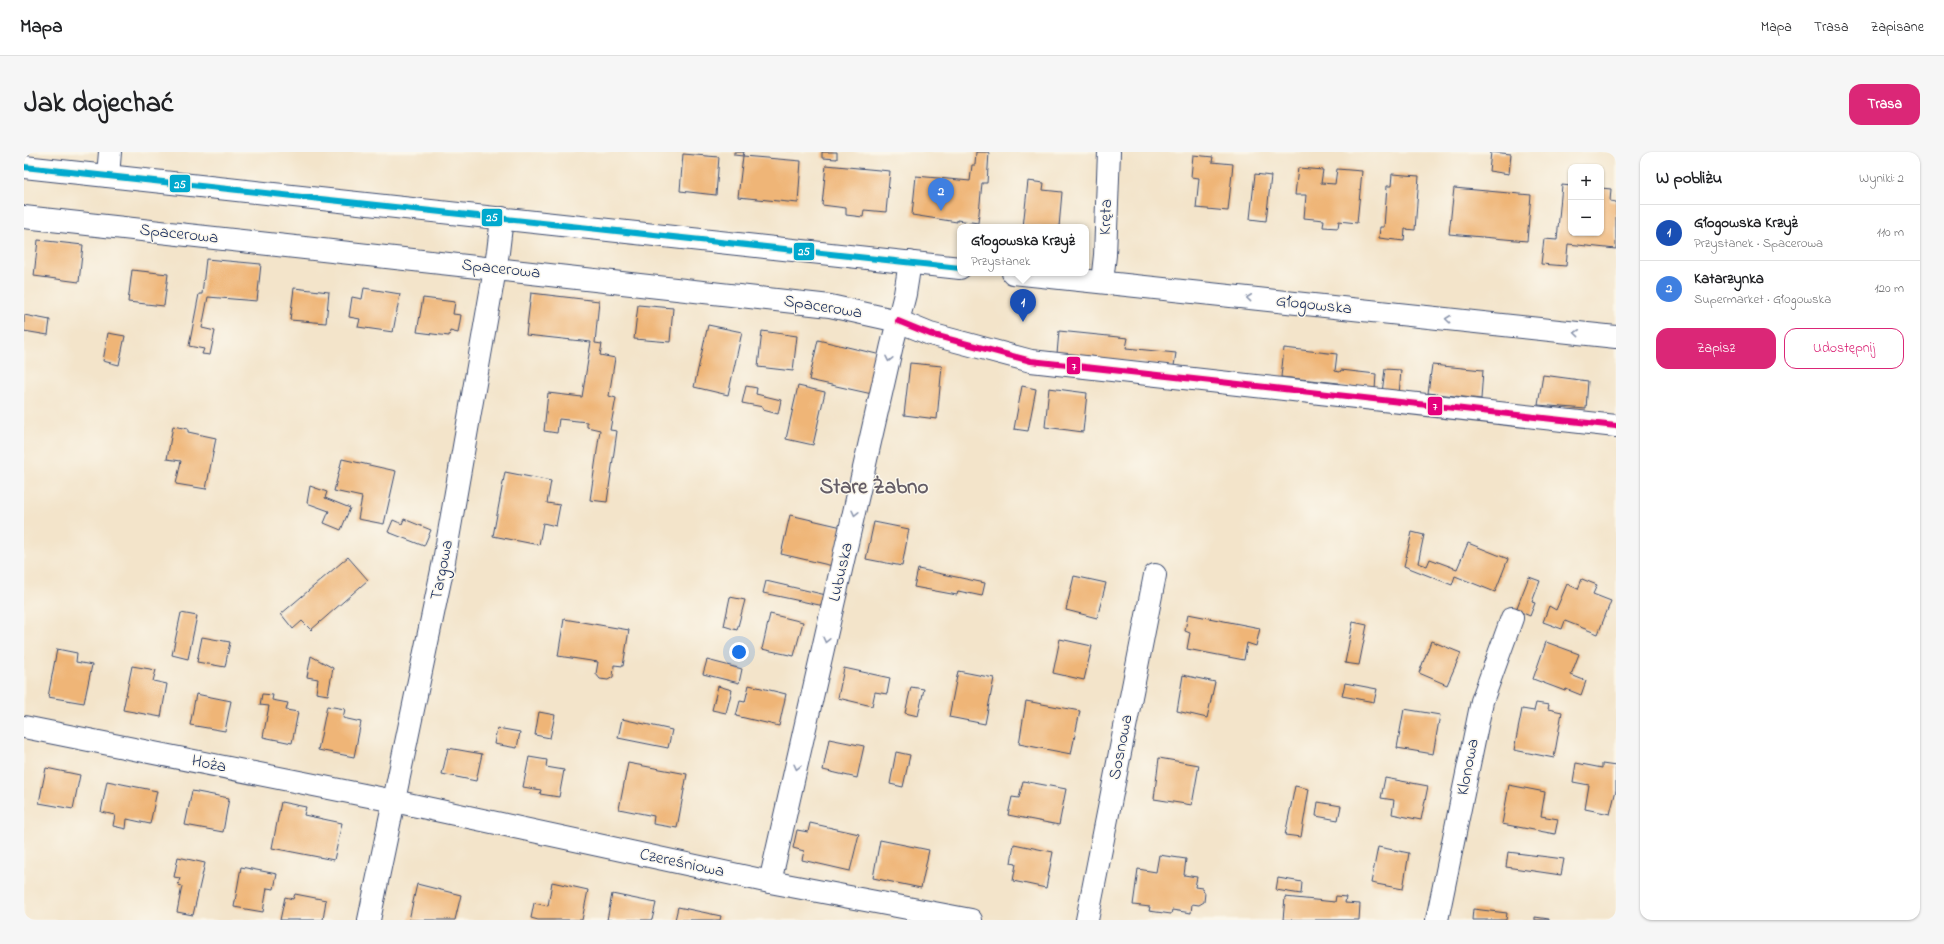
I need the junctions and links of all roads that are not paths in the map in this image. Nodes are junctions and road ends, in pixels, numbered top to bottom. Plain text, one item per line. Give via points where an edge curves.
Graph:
1 (110, 152) edge
2 (1109, 152) edge
3 (24, 167) edge
4 (108, 176) junction
5 (24, 217) edge
6 (502, 218) junction
7 (910, 262) junction
8 (495, 268) junction
9 (957, 268) edge
10 (1043, 276) edge
11 (1102, 282) junction
12 (898, 321) junction
13 (1616, 337) edge
14 (1616, 426) edge
15 (1155, 575) dead end
16 (1512, 618) dead end
17 (24, 727) edge
18 (394, 801) junction
19 (770, 882) junction
20 (369, 920) edge
21 (971, 920) edge
22 (1087, 920) edge
23 (1437, 920) edge

1 - 4 street
2 - 11 street, Kręta
3 - 4 street
4 - 6 street
5 - 8 street, Spacerowa
6 - 7 street
6 - 8 street, Targowa
7 - 9 street
7 - 12 street, Lubuska
8 - 12 street, Spacerowa via 830,306
8 - 18 street, Targowa via 444,561
10 - 11 street, Głogowska
13 -> 11 street, Głogowska
12 - 14 street, Spacerowa via 930,334 1031,360
12 -> 19 street, Lubuska
15 - 22 street, Sosnowa
16 - 23 street, Klonowa via 1482,701
17 - 18 street, Hoża
18 - 19 street, Czereśniowa
18 - 20 street, Targowa
19 - 21 street, Czereśniowa

